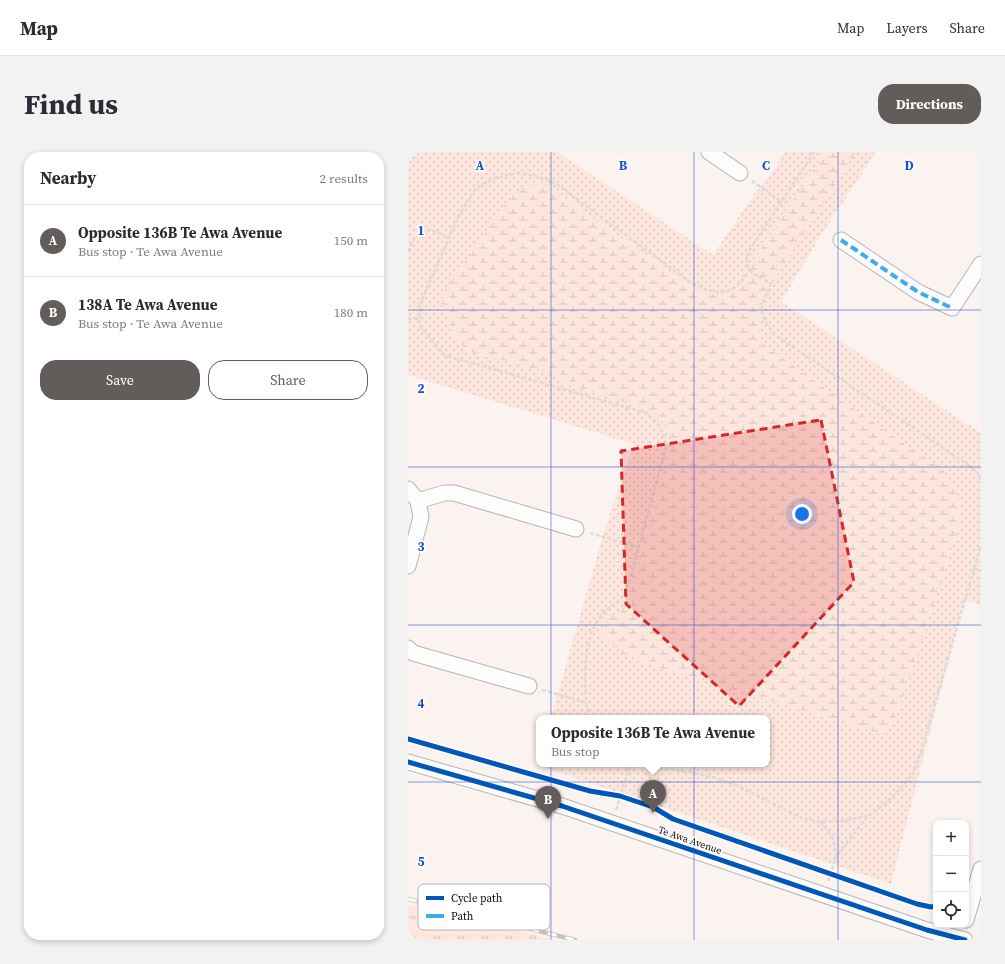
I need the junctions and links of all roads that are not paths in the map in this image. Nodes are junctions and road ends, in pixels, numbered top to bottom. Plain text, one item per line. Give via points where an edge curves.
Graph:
1 (709, 152) edge
2 (740, 173) road end
3 (841, 240) dead end
4 (981, 264) edge
5 (408, 489) edge
6 (418, 501) junction
7 (576, 529) road end
8 (408, 566) edge
9 (408, 648) edge
10 (530, 686) road end
11 (408, 762) edge
12 (981, 869) edge
13 (969, 910) edge
14 (963, 934) edge

1 - 2 street
3 - 4 street via 918,292 952,308
5 - 6 street
6 - 7 street via 444,493 454,493
6 - 8 street via 421,517
9 - 10 street via 413,653
11 - 14 street, Te Awa Avenue via 562,806 927,930
12 - 13 street

